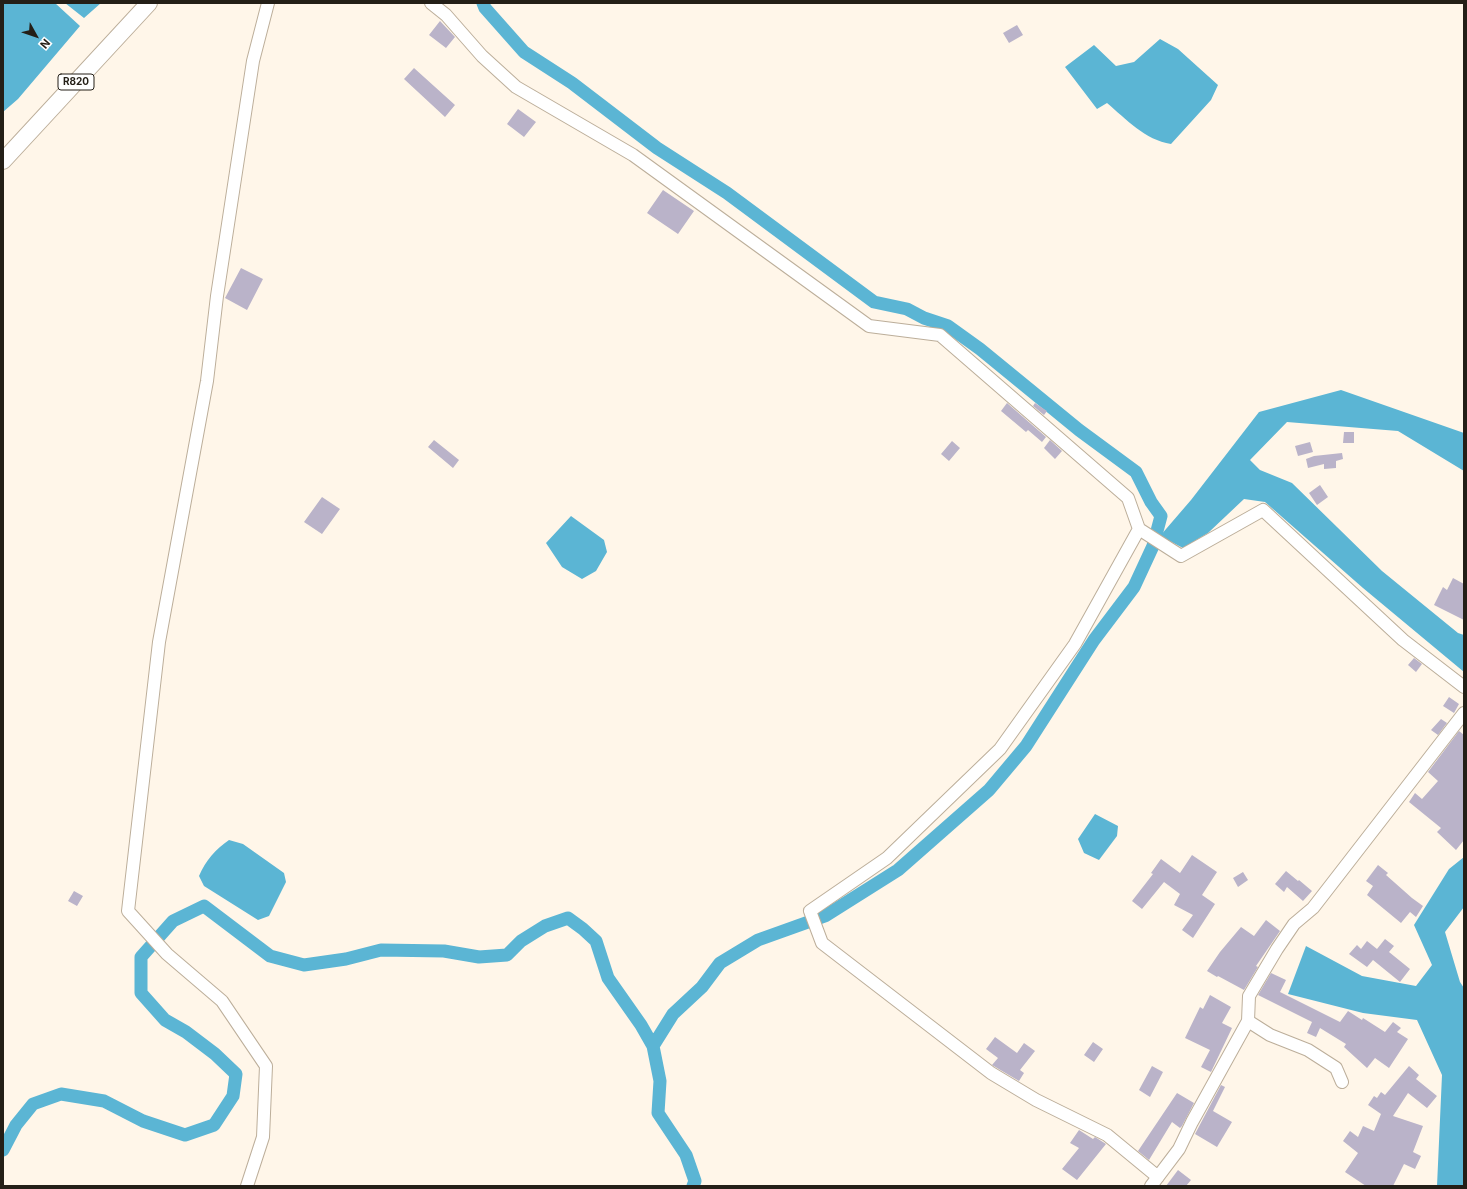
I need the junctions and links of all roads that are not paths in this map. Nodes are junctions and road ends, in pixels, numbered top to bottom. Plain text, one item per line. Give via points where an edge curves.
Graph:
1 (149, 3) edge
2 (268, 3) edge
3 (431, 3) edge
4 (3, 161) edge
5 (1139, 529) junction
6 (1464, 687) edge
7 (1464, 713) edge
8 (1248, 1021) junction
9 (1342, 1082) dead end
10 (1155, 1181) edge
11 (247, 1186) edge

1 - 4 main road, R820
2 - 11 street via 253,61 217,296 207,381 159,642 128,911 167,954 222,1001 266,1066 263,1137
3 - 5 street via 446,15 482,56 516,88 633,155 869,326 940,334 1128,498
5 - 6 street via 1181,556 1263,510 1403,640
5 - 10 street via 1075,644 1000,749 887,858 810,911 822,943 991,1073 1036,1100 1107,1135
7 - 8 street via 1313,908 1294,924 1249,996
8 - 9 street via 1270,1035 1308,1050 1336,1068
8 - 10 street via 1179,1149

